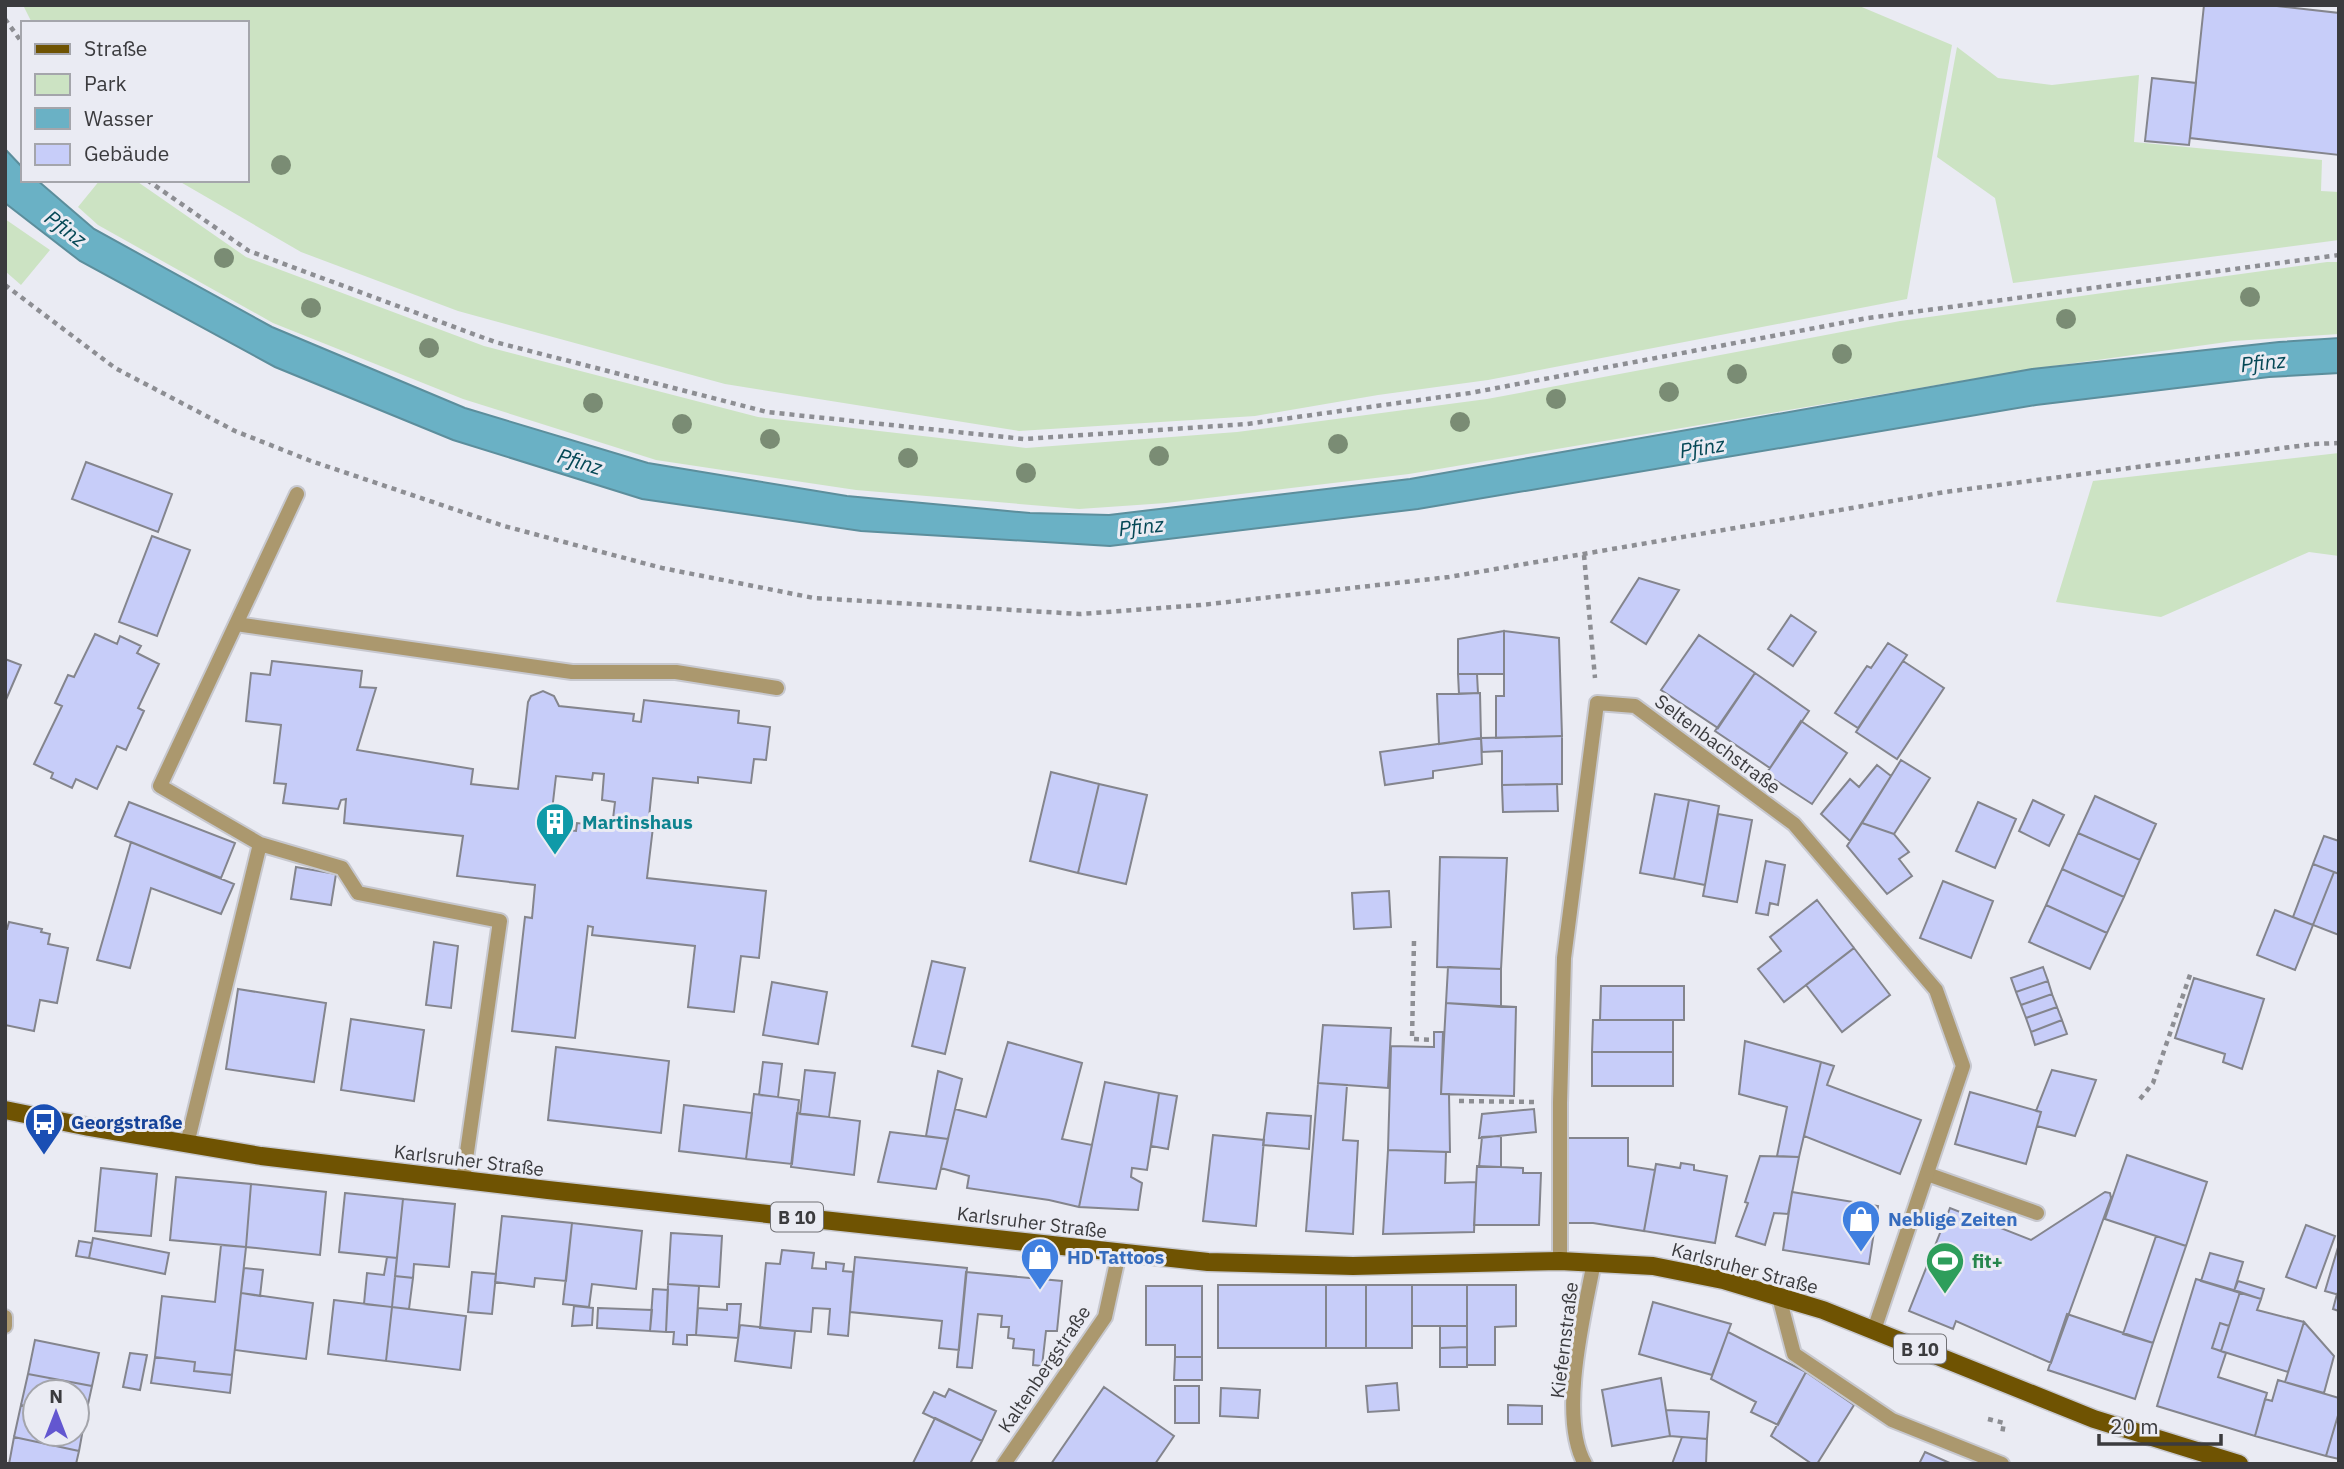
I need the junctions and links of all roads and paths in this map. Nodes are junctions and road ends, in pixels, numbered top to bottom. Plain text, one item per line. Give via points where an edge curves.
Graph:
1 (5, 19) edge
2 (21, 41) edge
3 (151, 182) edge
4 (2339, 255) edge
5 (5, 285) edge
6 (2339, 443) edge
7 (297, 495) dead end
8 (1584, 555) junction
9 (236, 624) junction
10 (777, 688) dead end
11 (1597, 703) junction
12 (260, 844) junction
13 (1414, 941) dead end
14 (2192, 972) dead end
15 (1434, 1040) dead end
16 (2140, 1099) dead end
17 (1459, 1101) dead end
18 (1560, 1102) junction
19 (5, 1110) edge
20 (187, 1144) junction
21 (1927, 1174) junction
22 (463, 1180) junction
23 (2037, 1213) dead end
24 (1119, 1253) junction
25 (1560, 1261) junction
26 (1594, 1262) junction
27 (1779, 1297) junction
28 (5, 1317) edge
29 (5, 1326) edge
30 (1874, 1330) junction
31 (1988, 1419) dead end
32 (2004, 1423) dead end
33 (1004, 1464) edge
34 (1585, 1464) edge
35 (2002, 1464) edge
36 (2239, 1464) edge

1 - 2 path
3 - 4 path via 249,251 495,342 766,412 1024,439 1247,425 1470,393 1868,318
5 - 8 path via 115,368 235,431 311,461 504,526 662,568 814,598 1080,614 1449,577
6 - 8 path via 1945,492
7 - 9 street
8 - 11 path
9 - 10 street via 572,673 676,673
9 - 12 street via 160,786
11 - 18 street via 1564,958
11 - 21 street, Seltenbachstraße via 1635,706 1794,824 1936,990 1963,1066
12 - 20 street
12 - 22 street via 342,868 359,892 500,921
13 - 15 path via 1412,1039
14 - 16 path via 2153,1083
17 - 18 path
18 - 25 street
19 - 20 main road, Karlsruher Straße / B 10
20 - 22 main road, Karlsruher Straße / B 10
21 - 23 street
21 - 30 street, Seltenbachstraße
22 - 24 main road, Karlsruher Straße / B 10
24 - 25 main road, Karlsruher Straße / B 10 via 1208,1262 1353,1266
24 - 33 street, Kaltenbergstraße via 1105,1317
25 - 26 main road, Karlsruher Straße / B 10
26 - 27 main road, Karlsruher Straße / B 10 via 1653,1266
26 - 34 street, Kiefernstraße via 1574,1382 1579,1454
27 - 30 main road, Karlsruher Straße / B 10
27 - 35 street via 1794,1354 1892,1420
28 - 29 street
30 - 36 main road, Karlsruher Straße / B 10 via 2094,1419
31 - 32 path

